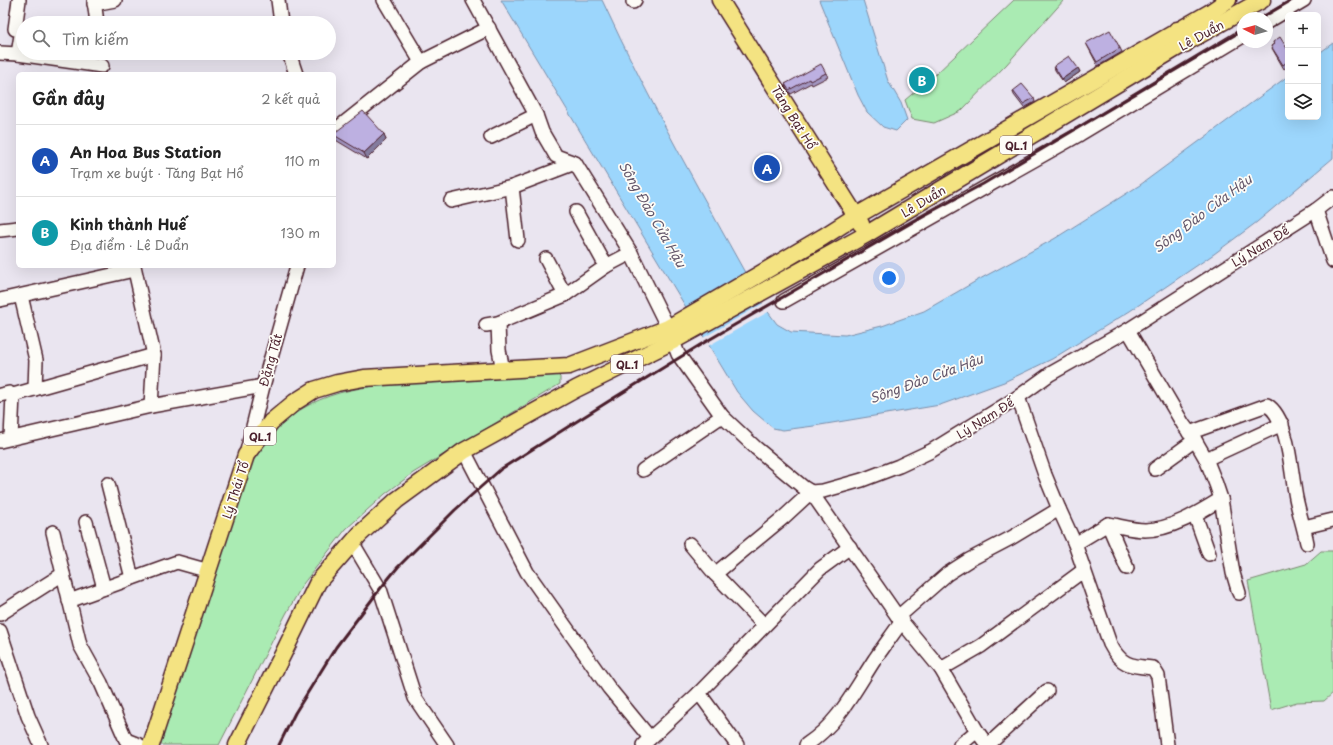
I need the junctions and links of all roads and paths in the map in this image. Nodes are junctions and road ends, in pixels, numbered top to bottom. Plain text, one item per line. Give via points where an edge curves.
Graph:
1 (19, 0) edge
2 (115, 0) edge
3 (278, 0) edge
4 (384, 0) edge
5 (473, 0) edge
6 (720, 0) edge
7 (1228, 0) edge
8 (1262, 0) edge
9 (1304, 0) edge
10 (94, 2) edge
11 (17, 16) edge
12 (96, 16) edge
13 (280, 16) edge
14 (1273, 18) edge
15 (489, 28) junction
16 (1181, 37) junction
17 (1237, 40) edge
18 (0, 53) edge
19 (16, 54) edge
20 (68, 60) edge
21 (291, 60) edge
22 (421, 62) junction
23 (102, 64) edge
24 (295, 72) edge
25 (536, 115) junction
26 (336, 129) edge
27 (491, 137) dead end
28 (575, 162) junction
29 (512, 187) junction
30 (1333, 198) edge
31 (451, 201) dead end
32 (1316, 210) junction
33 (576, 212) dead end
34 (856, 216) junction
35 (16, 228) edge
36 (0, 230) edge
37 (867, 234) junction
38 (518, 240) dead end
39 (631, 253) junction
40 (546, 258) dead end
41 (1333, 261) edge
42 (606, 266) junction
43 (134, 268) edge
44 (296, 268) edge
45 (565, 295) junction
46 (21, 296) junction
47 (0, 300) edge
48 (784, 301) dead end
49 (1128, 330) junction
50 (674, 333) junction
51 (154, 355) junction
52 (569, 366) junction
53 (503, 370) junction
54 (263, 386) junction
55 (36, 389) junction
56 (576, 389) junction
57 (6, 395) edge
58 (1018, 397) junction
59 (151, 406) junction
60 (722, 416) junction
61 (1282, 424) junction
62 (1192, 437) junction
63 (6, 439) edge
64 (464, 451) junction
65 (246, 455) junction
66 (1206, 459) junction
67 (1155, 469) dead end
68 (643, 470) dead end
69 (108, 484) dead end
70 (811, 492) junction
71 (1221, 499) junction
72 (1059, 509) junction
73 (1195, 515) junction
74 (1333, 520) edge
75 (86, 522) dead end
76 (1108, 524) junction
77 (1304, 527) junction
78 (53, 532) dead end
79 (352, 542) junction
80 (1307, 543) dead end
81 (690, 544) dead end
82 (1075, 544) junction
83 (850, 547) junction
84 (1209, 554) dead end
85 (1127, 568) dead end
86 (1084, 570) junction
87 (209, 571) junction
88 (63, 574) junction
89 (715, 574) junction
90 (132, 578) junction
91 (104, 588) junction
92 (1239, 593) dead end
93 (69, 601) junction
94 (0, 614) edge
95 (900, 619) junction
96 (764, 625) junction
97 (0, 631) edge
98 (941, 669) junction
99 (1047, 691) dead end
100 (699, 693) junction
101 (977, 731) junction
102 (647, 742) edge
103 (121, 743) edge
104 (42, 745) edge
105 (139, 745) edge
106 (151, 745) edge
107 (237, 745) edge
108 (447, 745) edge
109 (737, 745) edge
110 (806, 745) edge
111 (960, 745) edge
112 (987, 745) edge
113 (1168, 745) edge

1 - 11 street
2 - 10 street
3 - 13 street
4 - 22 street
5 - 15 street
6 - 34 main road, Tăng Bạt Hổ
7 - 16 main road, Lê Duẩn / QL.1
8 - 16 main road, Lê Duẩn / QL.1
9 - 14 street
10 - 12 street
15 - 22 street
15 - 25 street
16 - 34 main road, Lê Duẩn / QL.1
16 - 37 main road, Lê Duẩn / QL.1
17 - 48 street via 1086,130
18 - 19 street
20 - 23 street
21 - 24 street
22 - 26 street
25 - 27 street
25 - 28 street via 542,132 556,156
28 - 29 street
28 - 39 street
29 - 31 street
29 - 38 street
30 - 32 street, Lý Nam Đế
32 - 41 street
32 - 49 street, Lý Nam Đế
33 - 42 street
34 - 37 main road, Tăng Bạt Hổ
34 - 50 main road, Lê Duẩn / QL.1 via 763,273
35 - 36 street
37 - 50 main road, Lê Duẩn / QL.1 via 769,288
39 - 42 street
39 - 50 street
40 - 45 street
42 - 45 street
43 - 46 street
43 - 51 street
44 - 54 street, Đặng Tất
45 - 53 street via 492,324
46 - 47 street
46 - 55 street via 36,360
49 - 58 street, Lý Nam Đế via 1050,374
49 - 62 street
50 - 52 main road, Lê Duẩn / QL.1
50 - 56 main road, Lê Duẩn / QL.1
50 - 60 street via 681,357
51 - 55 street
51 - 59 street
52 - 53 main road, Lý Thái Tổ / QL.1
52 - 56 main road
53 - 65 main road, Lý Thái Tổ / QL.1 via 364,378 320,388 295,402 271,422
54 - 59 street
54 - 65 street, Đặng Tất
55 - 57 street
56 - 64 main road, QL.1
57 - 63 street
58 - 70 street, Lý Nam Đế via 931,451 899,466 862,480
58 - 72 street
59 - 63 street
60 - 68 street
60 - 70 street via 756,448
61 - 62 street via 1273,409 1267,406
61 - 66 street
61 - 77 street
62 - 66 street
62 - 67 street
64 - 79 main road, QL.1 via 397,500
64 - 102 street via 528,572
65 - 87 main road, Lý Thái Tổ / QL.1
66 - 71 street
69 - 90 street
70 - 83 street
70 - 89 street
71 - 73 street
71 - 92 street via 1233,573
72 - 82 street
72 - 95 street via 947,574
73 - 76 street via 1162,528 1145,530
73 - 84 street
74 - 77 street
75 - 91 street
76 - 82 street
76 - 85 street
77 - 80 street
78 - 88 street
79 - 107 main road, QL.1 via 318,582
79 - 108 street via 380,589 415,698
81 - 89 street
82 - 86 street
83 - 95 street
83 - 96 street via 820,569
86 - 98 street via 981,646
86 - 113 street via 1114,653 1128,665 1153,668 1158,676
87 - 90 street via 177,562
87 - 106 main road, Lý Thái Tổ / QL.1
88 - 93 street
88 - 94 street
89 - 96 street
90 - 91 street
91 - 93 street
93 - 103 street via 80,646 101,683
95 - 98 street
95 - 110 street via 832,724
96 - 100 street
97 - 104 street via 28,716
98 - 101 street
99 - 112 street
100 - 102 street
100 - 109 street
101 - 111 street
101 - 112 street
103 - 105 street

